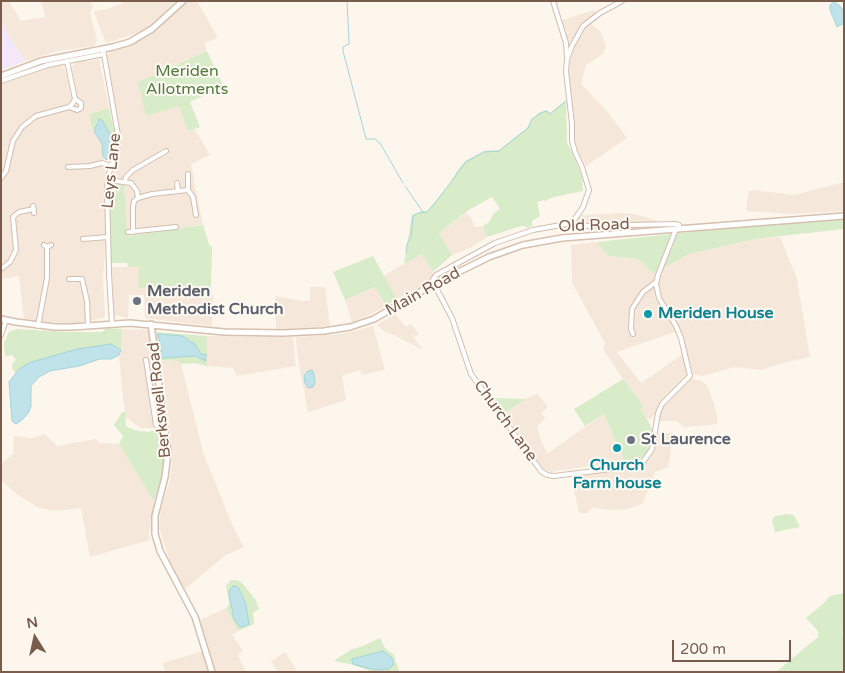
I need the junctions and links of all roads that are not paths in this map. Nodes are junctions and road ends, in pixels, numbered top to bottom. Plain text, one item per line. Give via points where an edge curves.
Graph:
1 (183, 1) edge
2 (553, 1) edge
3 (622, 1) edge
4 (566, 43) junction
5 (572, 46) junction
6 (103, 52) junction
7 (567, 59) junction
8 (68, 60) junction
9 (1, 76) edge
10 (1, 81) edge
11 (75, 99) junction
12 (69, 106) junction
13 (152, 151) dead end
14 (166, 151) dead end
15 (154, 157) junction
16 (111, 166) junction
17 (68, 167) dead end
18 (188, 174) dead end
19 (1, 178) edge
20 (108, 180) junction
21 (125, 181) junction
22 (178, 183) dead end
23 (178, 190) junction
24 (188, 190) junction
25 (138, 198) junction
26 (34, 209) dead end
27 (196, 215) dead end
28 (844, 216) edge
29 (572, 224) junction
30 (176, 227) dead end
31 (678, 229) junction
32 (108, 237) junction
33 (83, 239) dead end
34 (48, 245) dead end
35 (1, 269) edge
36 (69, 279) dead end
37 (656, 282) junction
38 (433, 285) junction
39 (4, 320) edge
40 (112, 324) junction
41 (151, 324) junction
42 (38, 326) junction
43 (88, 326) junction
44 (633, 334) dead end
45 (1, 335) edge
46 (146, 360) dead end
47 (165, 425) junction
48 (212, 672) edge

1 - 6 main road via 141,36
2 - 4 street
3 - 5 street via 583,26
4 - 5 street
4 - 7 street
5 - 7 street
6 - 8 street
6 - 9 main road via 41,61
6 - 16 street, Leys Lane via 118,135
7 - 29 street via 572,141 588,190 583,207
8 - 10 street
8 - 11 street
11 - 12 street
11 - 12 street via 81,103 81,108 77,110
12 - 19 street via 42,113 22,127 13,141 6,171
13 - 15 street
14 - 15 street
15 - 21 street via 132,170
16 - 17 street via 102,163 74,169
16 - 20 street, Leys Lane
18 - 24 street
20 - 21 street
20 - 32 street, Leys Lane
21 - 25 street via 135,187
22 - 23 street
23 - 24 street
23 - 25 street
24 - 27 street
25 - 30 street via 134,201 131,232
26 - 35 street via 19,212 13,217 16,250 10,262
28 - 31 main road, Main Road
29 - 31 street, Old Road via 675,224 679,225
29 - 38 street, Old Road via 533,230 495,243 436,275
31 - 37 street
31 - 38 main road, Main Road via 562,238 523,245 489,257
32 - 33 street
32 - 40 street, Leys Lane
34 - 42 street via 47,278
36 - 43 street via 82,279
37 - 38 street, Church Lane via 659,298 681,338 690,376 662,404 652,449 643,462 635,466 552,476 541,471 471,374 452,318
37 - 44 street via 643,292 632,308
38 - 41 main road, Main Road via 374,319 336,330 224,332
39 - 42 main road, Main Road
39 - 45 street
40 - 41 main road, Main Road
40 - 43 main road, Main Road
41 - 47 main road, Berkswell Road
42 - 43 main road, Main Road
46 - 47 street via 156,425
47 - 48 main road, Berkswell Road via 168,459 155,516 155,534 160,551 195,617

